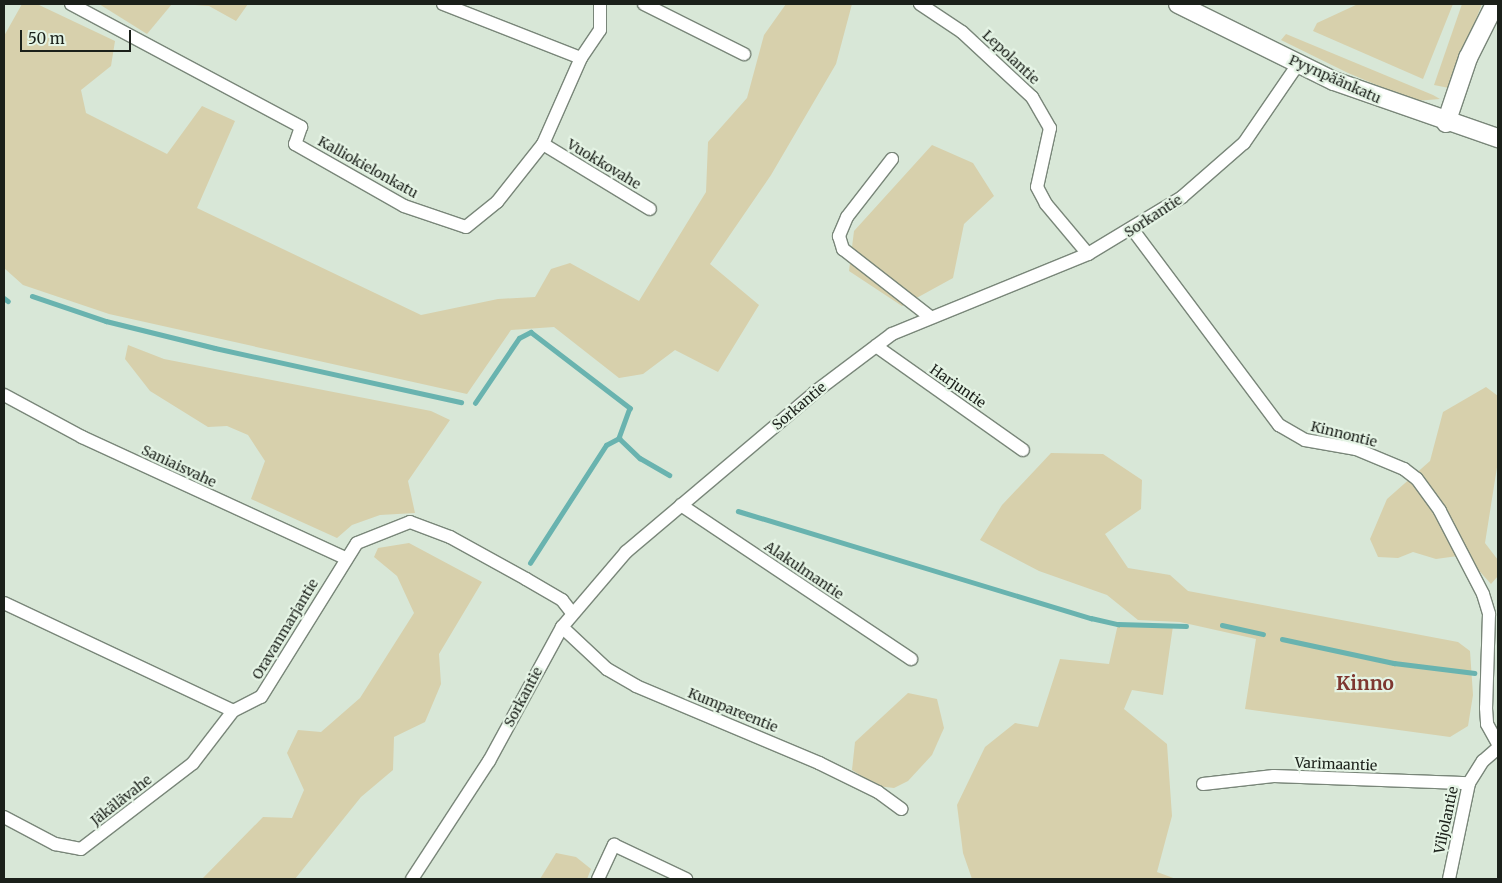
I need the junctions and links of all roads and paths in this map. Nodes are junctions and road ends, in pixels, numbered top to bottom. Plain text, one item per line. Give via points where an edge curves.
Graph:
1 (71, 4) edge
2 (443, 4) edge
3 (600, 4) edge
4 (644, 4) edge
5 (920, 4) edge
6 (1178, 4) edge
7 (1495, 4) edge
8 (744, 54) dead end
9 (581, 58) junction
10 (1298, 64) junction
11 (1446, 123) junction
12 (1498, 138) edge
13 (543, 144) junction
14 (892, 159) dead end
15 (650, 209) dead end
16 (1133, 230) junction
17 (1088, 254) junction
18 (929, 316) junction
19 (876, 346) junction
20 (4, 395) edge
21 (1023, 450) dead end
22 (681, 506) junction
23 (345, 558) junction
24 (4, 603) edge
25 (572, 613) junction
26 (562, 627) junction
27 (911, 660) dead end
28 (233, 710) junction
29 (1498, 744) edge
30 (1498, 748) edge
31 (1469, 783) junction
32 (1203, 784) dead end
33 (901, 809) dead end
34 (4, 817) edge
35 (412, 879) edge
36 (598, 879) edge
37 (686, 879) edge
38 (1449, 879) edge

1 - 13 street, Kalliokielonkatu via 301,127 295,144 404,206 466,227 497,202
2 - 9 street
3 - 9 street, Kalliokielonkatu via 600,30
4 - 8 street
5 - 17 street, Lepolantie via 962,32 1032,97 1050,128 1037,187 1046,204
6 - 10 main road, Pyynpäänkatu
7 - 11 main road via 1468,58
9 - 13 street, Kalliokielonkatu
10 - 11 main road, Pyynpäänkatu
10 - 16 street, Sorkantie via 1244,143 1182,197
11 - 12 main road, Pyynpäänkatu
13 - 15 street, Vuokkovahe
14 - 18 street via 847,217 838,236 842,249
16 - 17 street, Sorkantie
16 - 29 street, Kinnontie via 1279,425 1305,440 1356,449 1404,469 1417,479 1440,511 1483,594 1489,614 1487,724
17 - 18 street, Sorkantie
18 - 19 street, Sorkantie
19 - 21 street, Harjuntie
19 - 22 street, Sorkantie
20 - 23 street, Saniaisvahe via 82,437
22 - 25 street, Sorkantie via 626,552
22 - 27 street, Alakulmantie
23 - 25 street, Oravanmarjantie via 357,543 410,522 450,537 526,579 562,600
23 - 28 street, Oravanmarjantie via 261,697
24 - 28 street
25 - 26 street, Sorkantie
26 - 33 street, Kumpareentie via 607,669 636,686 818,763 878,792
26 - 35 street, Sorkantie via 489,761
28 - 34 street, Jäkälävahe via 193,763 81,849 56,844
30 - 31 street, Viljolantie via 1483,761
31 - 32 street, Varimaantie via 1274,776
31 - 38 street, Viljolantie
36 - 37 street via 614,845

